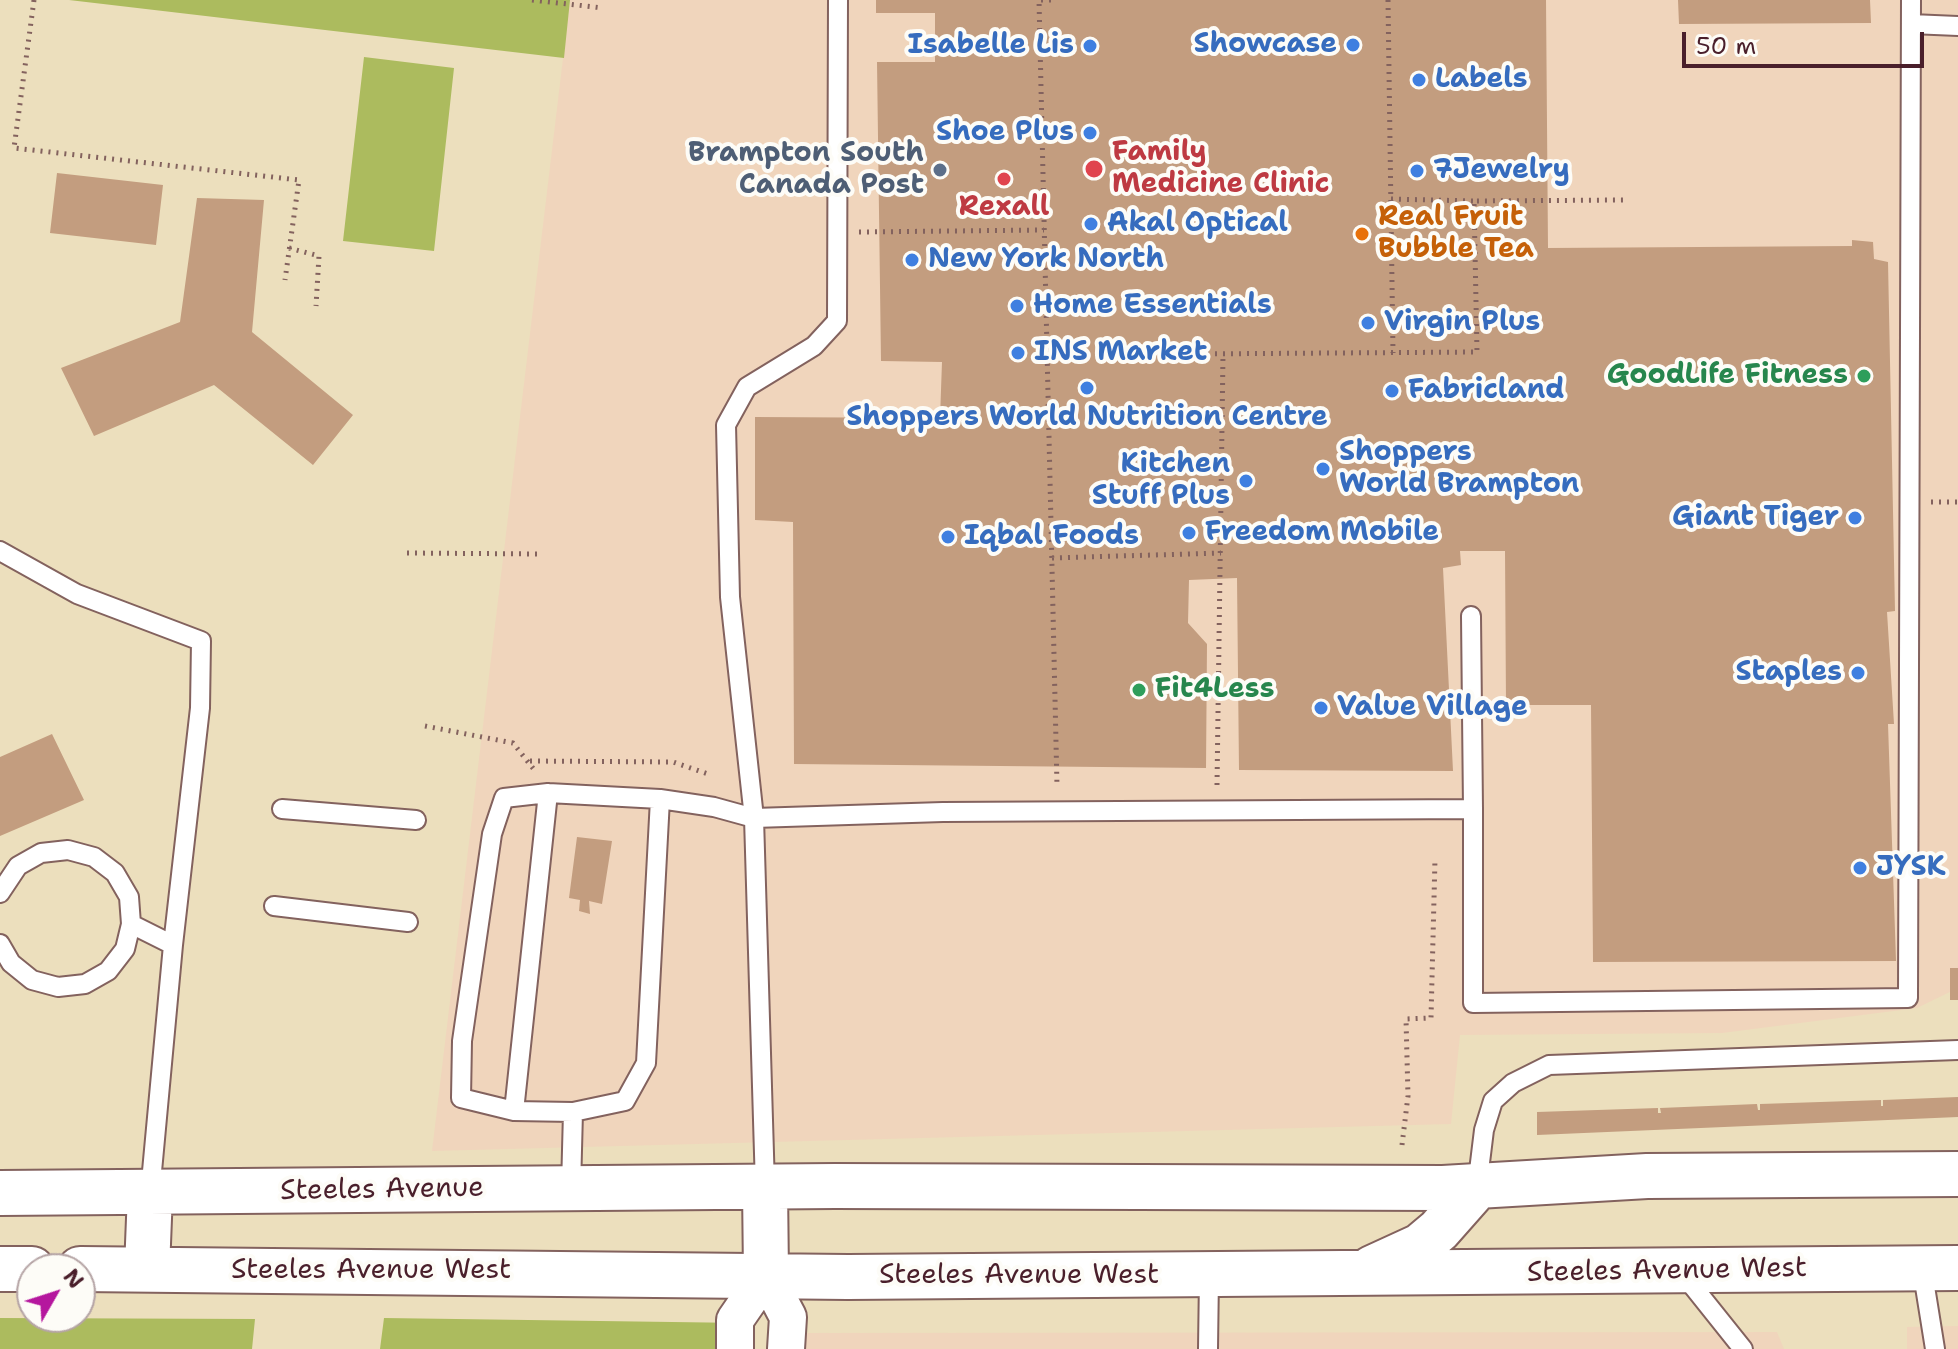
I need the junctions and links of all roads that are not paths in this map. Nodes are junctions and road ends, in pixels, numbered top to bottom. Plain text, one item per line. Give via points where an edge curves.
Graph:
1 (838, 0) edge
2 (1911, 0) edge
3 (1911, 24) junction
4 (1958, 26) edge
5 (0, 551) edge
6 (1471, 616) dead end
7 (548, 793) junction
8 (660, 799) junction
9 (282, 809) dead end
10 (1473, 809) junction
11 (754, 818) junction
12 (416, 820) dead end
13 (0, 893) edge
14 (274, 906) dead end
15 (408, 922) dead end
16 (131, 924) junction
17 (0, 944) edge
18 (173, 945) junction
19 (1958, 1050) edge
20 (514, 1111) junction
21 (573, 1112) junction
22 (1958, 1174) edge
23 (765, 1187) junction
24 (1477, 1187) junction
25 (571, 1188) junction
26 (0, 1193) edge
27 (150, 1193) junction
28 (1940, 1268) edge
29 (96, 1269) edge
30 (147, 1269) junction
31 (1681, 1272) junction
32 (1358, 1273) junction
33 (766, 1275) junction
34 (1209, 1276) junction
35 (735, 1349) edge
36 (786, 1349) edge
37 (1208, 1349) edge
38 (1743, 1349) edge
39 (1935, 1349) edge

1 - 11 lane via 837,321 814,346 747,387 726,425 730,597
2 - 3 lane
3 - 4 lane
3 - 10 lane via 1908,998 1473,1003
5 - 18 lane via 77,594 201,641 200,708
6 - 10 lane
7 - 8 lane
7 - 20 lane
7 - 20 lane via 504,798 492,834 462,1041 461,1098
8 - 11 lane
8 - 21 lane via 646,1063 625,1101
9 - 12 lane
10 - 11 lane
11 - 23 lane
13 - 16 lane via 18,866 41,853 68,850 94,857 115,873 129,897
14 - 15 lane
16 - 17 lane via 125,949 108,971 85,984 58,987 32,980 11,963
16 - 18 lane
18 - 27 lane
19 - 24 lane via 1549,1065 1513,1083 1493,1101
20 - 21 lane
21 - 25 lane
22 - 24 main road via 1647,1176
23 - 24 main road
23 - 25 main road, Steeles Avenue
23 - 33 main road
24 - 32 main road via 1420,1246
25 - 27 main road, Steeles Avenue
26 - 27 main road, Steeles Avenue
27 - 30 main road
28 - 31 main road, Steeles Avenue West
28 - 39 lane
29 - 30 main road, Steeles Avenue West
30 - 33 main road, Steeles Avenue West
31 - 32 main road, Steeles Avenue West
31 - 38 lane
32 - 34 main road, Steeles Avenue West
33 - 34 main road, Steeles Avenue West
33 - 35 street via 735,1320
33 - 36 street via 788,1317
34 - 37 lane

